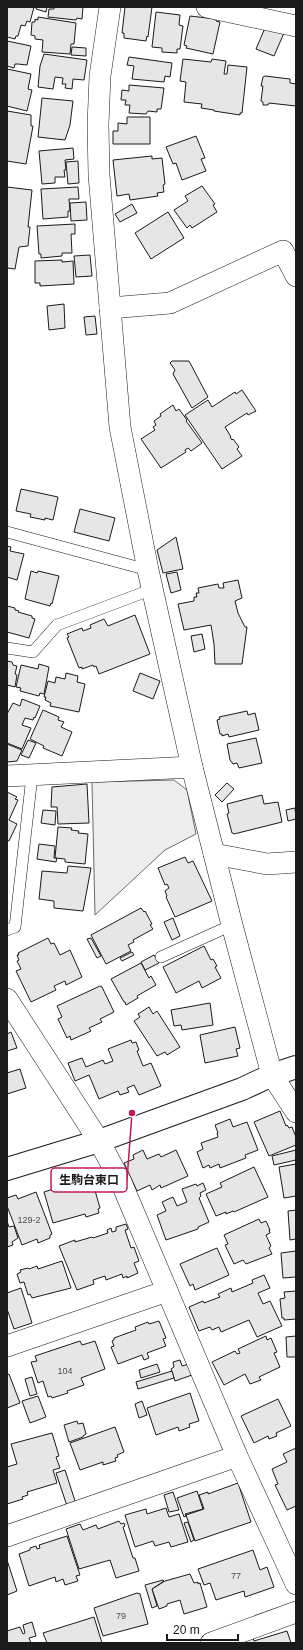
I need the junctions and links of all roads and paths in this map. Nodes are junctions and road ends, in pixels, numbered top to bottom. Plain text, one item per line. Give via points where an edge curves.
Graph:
1 (110, 7) edge
2 (207, 7) edge
3 (296, 26) edge
4 (296, 276) edge
5 (110, 308) junction
6 (7, 532) edge
7 (150, 580) junction
8 (7, 648) edge
9 (192, 767) junction
10 (7, 776) edge
11 (32, 776) junction
12 (214, 854) junction
13 (296, 862) edge
14 (232, 925) junction
15 (7, 930) edge
16 (161, 958) dead end
17 (7, 999) edge
18 (296, 1067) edge
19 (272, 1075) junction
20 (296, 1112) edge
21 (99, 1141) junction
22 (7, 1169) edge
23 (167, 1291) junction
24 (7, 1346) edge
25 (237, 1456) junction
26 (7, 1536) edge
27 (296, 1584) edge
28 (296, 1612) edge
29 (211, 1643) edge

1 - 5 street via 100,76 98,126 99,176
2 - 3 street
4 - 5 street via 283,251 170,303
5 - 7 street via 120,427
6 - 7 lane
7 - 8 lane via 57,625 32,652
7 - 9 street
9 - 11 street
9 - 12 street
10 - 11 street
11 - 15 lane via 15,927
12 - 13 street via 267,864
12 - 14 street
14 - 16 lane
14 - 19 street
17 - 21 street
18 - 19 street
19 - 20 street
19 - 21 street via 242,1089
21 - 22 street
21 - 23 street via 122,1182
23 - 24 street
23 - 25 street
25 - 26 street
25 - 27 street
28 - 29 street

